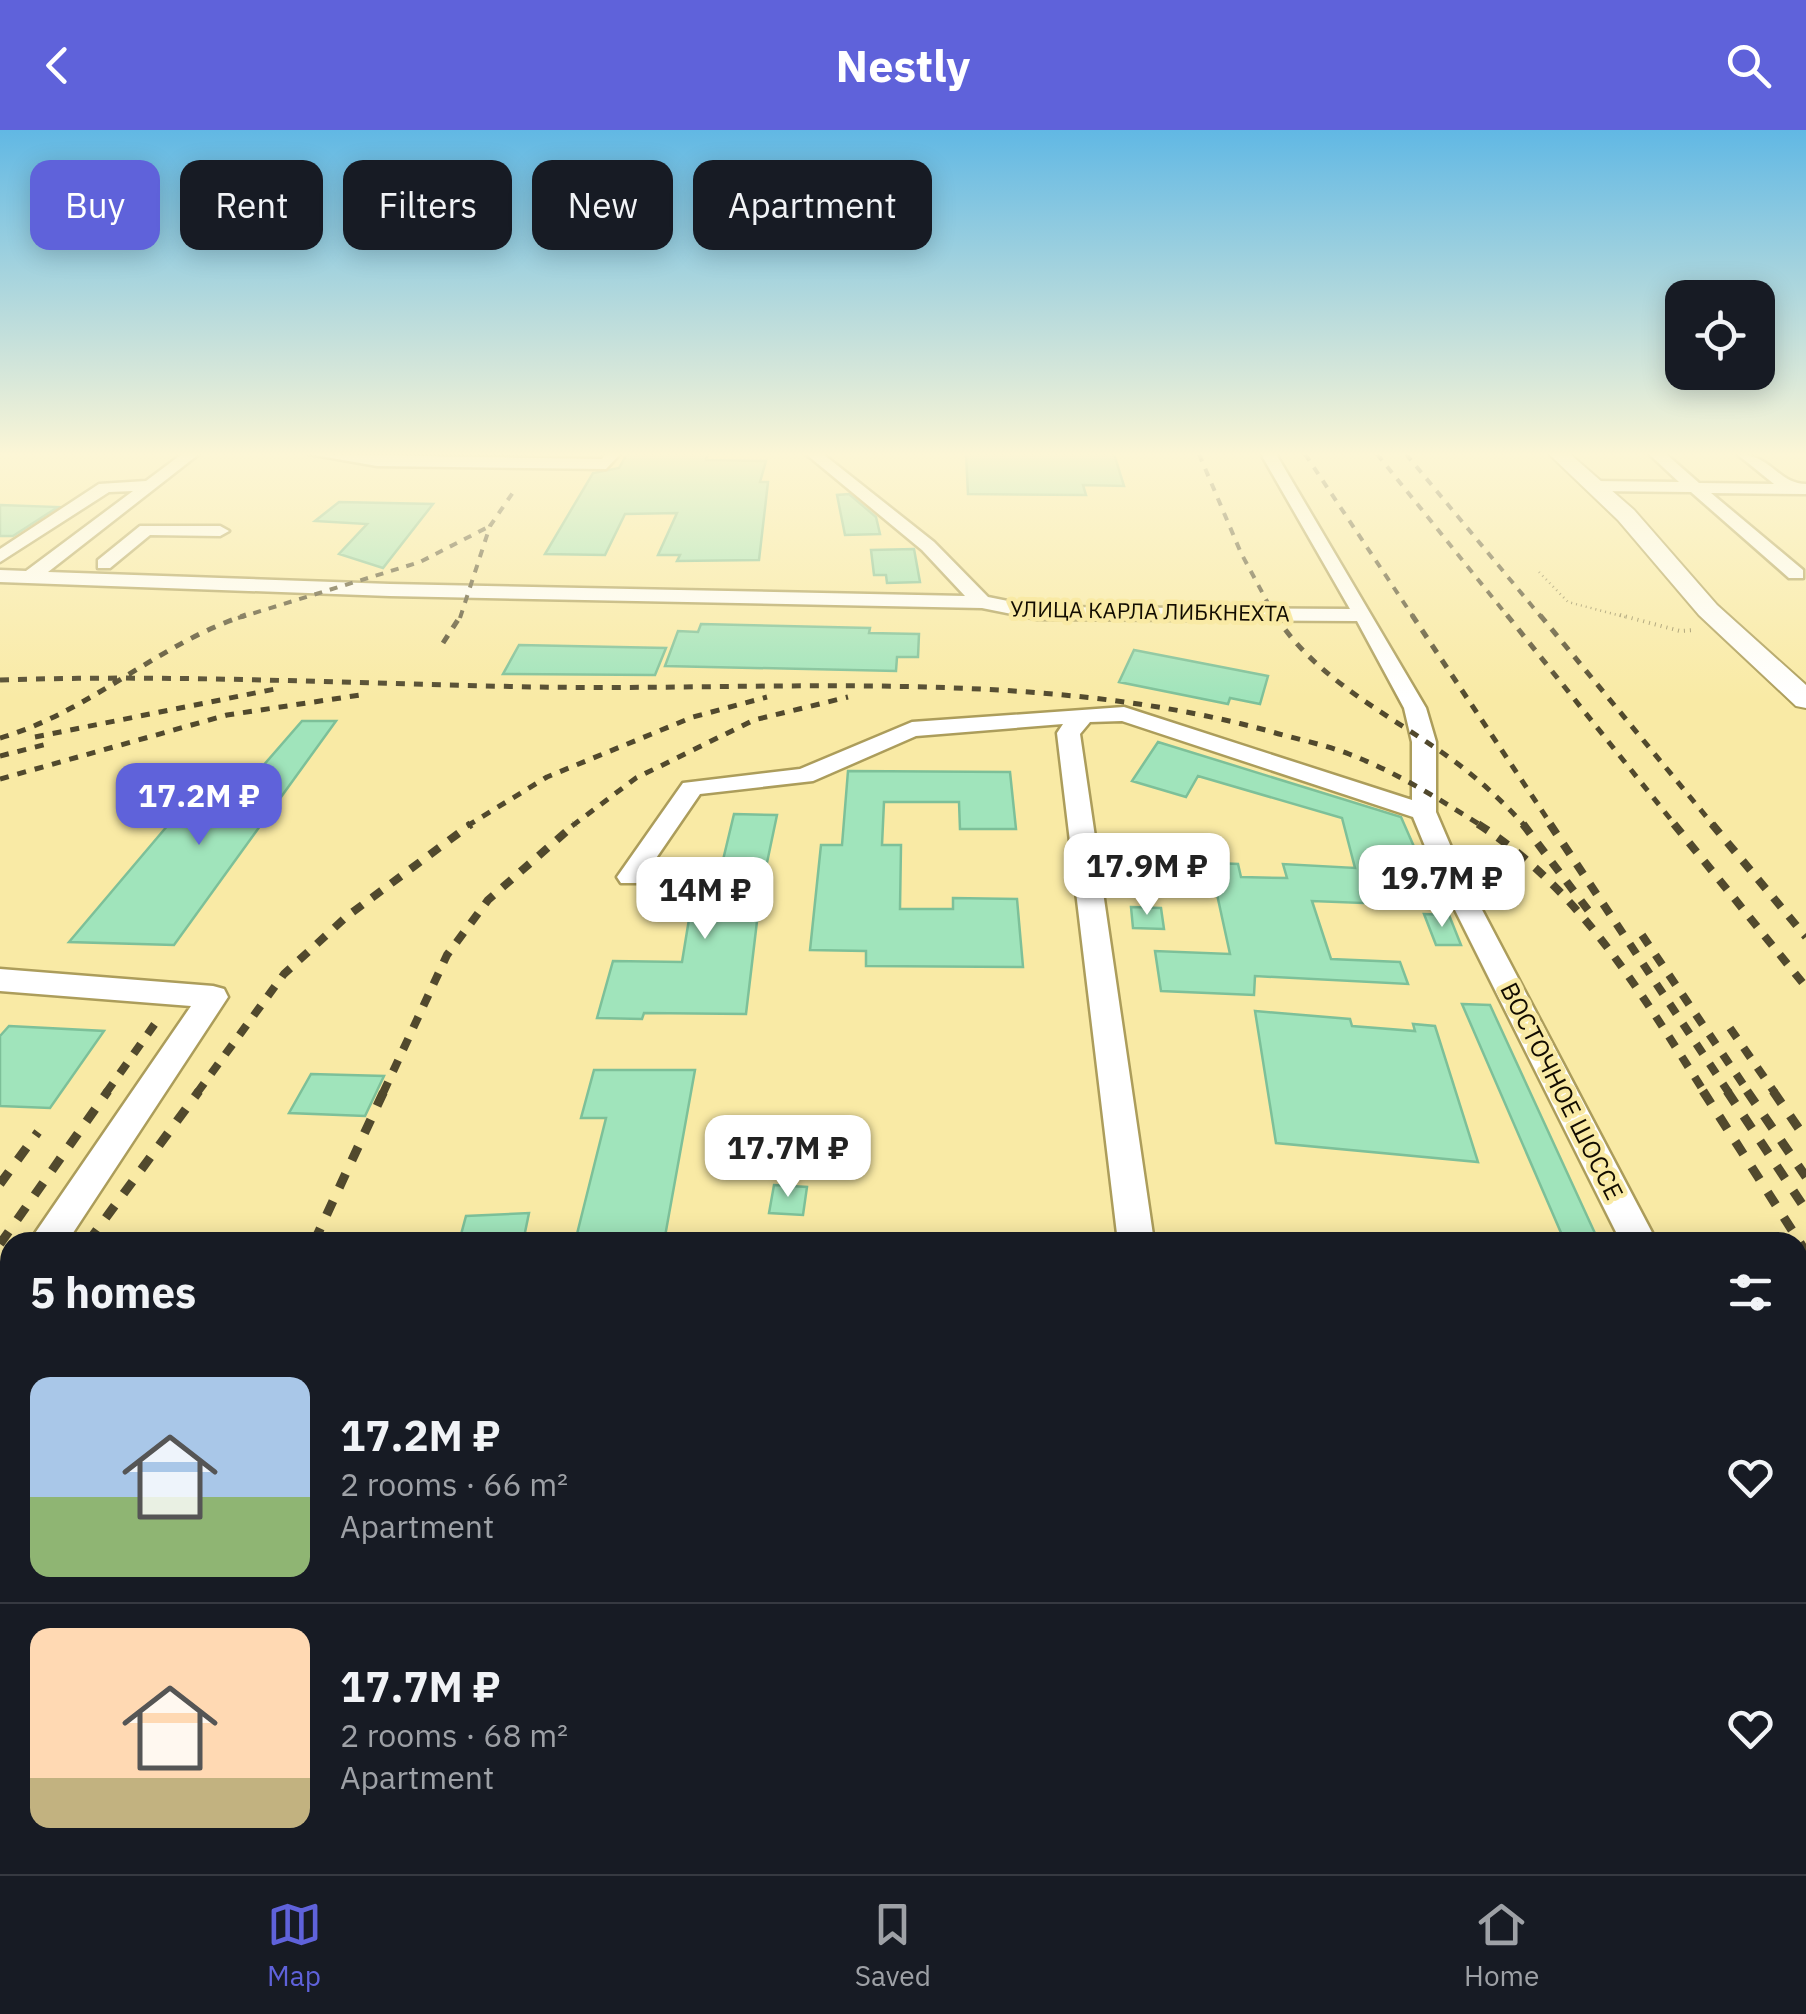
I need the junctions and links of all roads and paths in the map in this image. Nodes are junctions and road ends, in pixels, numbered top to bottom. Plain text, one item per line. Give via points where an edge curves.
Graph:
1 (35, 535) edge
2 (85, 535) edge
3 (139, 535) edge
4 (915, 535) edge
5 (1316, 535) edge
6 (1644, 535) edge
7 (1749, 535) edge
8 (0, 560) edge
9 (48, 564) junction
10 (104, 564) junction
11 (1539, 572) dead end
12 (1796, 574) dead end
13 (0, 576) edge
14 (30, 577) junction
15 (182, 580) junction
16 (982, 602) junction
17 (1364, 616) junction
18 (1730, 630) junction
19 (1806, 700) edge
20 (1076, 724) junction
21 (1424, 812) junction
22 (630, 877) dead end
23 (0, 980) edge
24 (54, 1232) edge
25 (1135, 1232) edge
26 (1635, 1232) edge

1 - 8 street
2 - 9 street
3 - 10 street
4 - 16 street, УЛИЦА КАРЛА ЛИБКНЕХТА
5 - 17 street, ВОСТОЧНОЕ ШОССЕ
6 - 18 main road
7 - 12 street
8 - 9 street
9 - 10 street
9 - 14 street
10 - 15 street
11 - 18 path via 1568,602 1680,630
13 - 14 street
14 - 15 street
15 - 16 street
16 - 17 street, УЛИЦА КАРЛА ЛИБКНЕХТА via 1037,612
17 - 21 street, ВОСТОЧНОЕ ШОССЕ via 1415,708 1424,742
18 - 19 main road
20 - 21 street via 1124,714
20 - 22 street via 912,728 805,776 692,788
20 - 25 street
21 - 26 street, ВОСТОЧНОЕ ШОССЕ
23 - 24 street via 214,997

